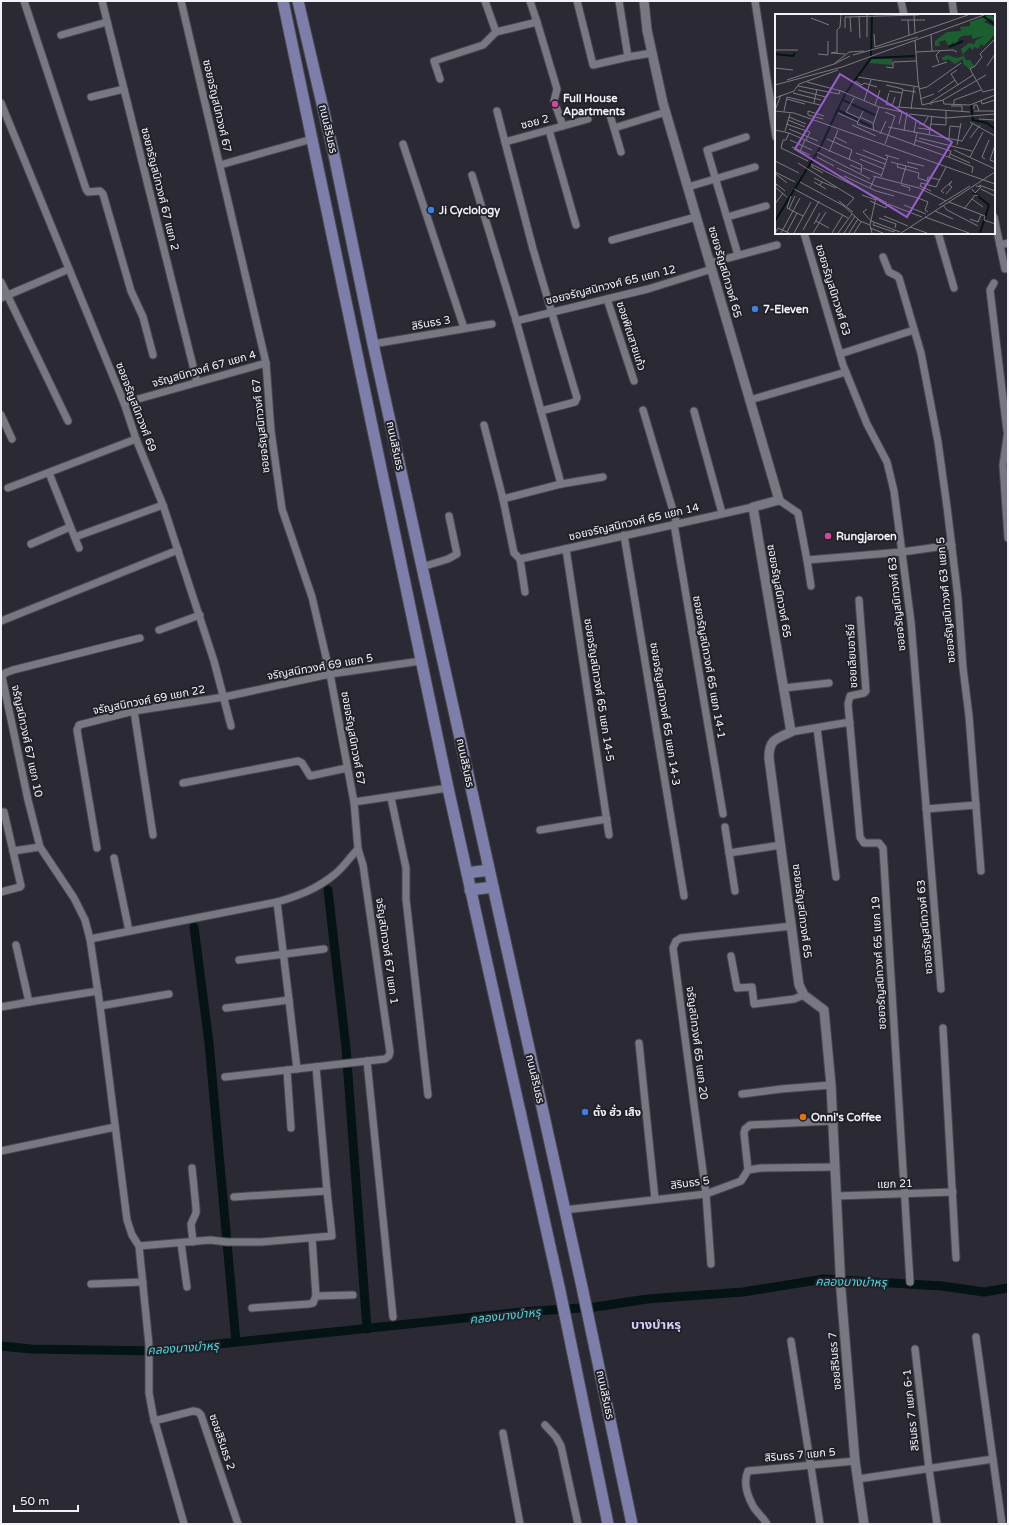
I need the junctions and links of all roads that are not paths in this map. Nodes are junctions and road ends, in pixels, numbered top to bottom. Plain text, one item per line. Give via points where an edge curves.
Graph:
1 (24, 1) edge
2 (102, 1) edge
3 (180, 1) edge
4 (282, 1) edge
5 (298, 1) edge
6 (485, 1) edge
7 (530, 1) edge
8 (577, 1) edge
9 (619, 1) edge
10 (644, 1) edge
11 (755, 1) edge
12 (901, 1) edge
13 (952, 1) edge
14 (904, 14) edge
15 (954, 14) edge
16 (107, 22) junction
17 (537, 22) junction
18 (496, 32) junction
19 (61, 35) dead end
20 (652, 53) junction
21 (628, 57) junction
22 (440, 79) dead end
23 (124, 89) junction
24 (91, 97) dead end
25 (1, 103) edge
26 (497, 111) dead end
27 (609, 112) dead end
28 (666, 112) junction
29 (588, 119) dead end
30 (563, 126) junction
31 (614, 128) junction
32 (549, 130) junction
33 (775, 131) edge
34 (746, 137) dead end
35 (312, 139) junction
36 (505, 142) junction
37 (403, 144) dead end
38 (621, 152) dead end
39 (220, 165) junction
40 (755, 167) dead end
41 (472, 175) dead end
42 (716, 178) junction
43 (688, 187) junction
44 (766, 206) dead end
45 (696, 217) junction
46 (727, 217) junction
47 (995, 222) edge
48 (576, 225) dead end
49 (804, 234) edge
50 (938, 234) edge
51 (612, 240) dead end
52 (1008, 243) edge
53 (777, 245) dead end
54 (1000, 245) junction
55 (738, 256) junction
56 (883, 257) dead end
57 (711, 266) junction
58 (68, 268) junction
59 (1007, 268) edge
60 (1, 282) edge
61 (994, 283) dead end
62 (954, 288) dead end
63 (4, 297) edge
64 (607, 299) junction
65 (551, 312) junction
66 (516, 321) junction
67 (492, 324) dead end
68 (464, 328) junction
69 (914, 330) junction
70 (373, 344) junction
71 (840, 354) junction
72 (153, 355) dead end
73 (266, 363) junction
74 (846, 372) junction
75 (634, 381) dead end
76 (197, 382) junction
77 (750, 400) junction
78 (124, 403) junction
79 (643, 410) dead end
80 (541, 411) junction
81 (694, 411) dead end
82 (1, 415) edge
83 (68, 421) dead end
84 (484, 425) dead end
85 (1008, 430) edge
86 (136, 439) junction
87 (12, 440) dead end
88 (49, 473) junction
89 (603, 477) dead end
90 (561, 484) junction
91 (8, 488) dead end
92 (503, 499) junction
93 (779, 500) junction
94 (163, 504) junction
95 (753, 507) junction
96 (722, 514) junction
97 (449, 516) dead end
98 (676, 524) junction
99 (70, 527) junction
100 (624, 535) junction
101 (75, 537) junction
102 (1008, 538) edge
103 (31, 544) dead end
104 (952, 545) junction
105 (80, 548) dead end
106 (566, 549) junction
107 (178, 550) junction
108 (902, 552) junction
109 (520, 559) junction
110 (807, 560) junction
111 (422, 567) junction
112 (811, 586) dead end
113 (525, 592) dead end
114 (859, 600) dead end
115 (200, 615) junction
116 (1, 621) edge
117 (159, 630) dead end
118 (140, 638) dead end
119 (421, 661) junction
120 (330, 674) junction
121 (828, 683) dead end
122 (784, 688) junction
123 (224, 697) junction
124 (134, 711) junction
125 (850, 722) junction
126 (231, 726) dead end
127 (817, 728) junction
128 (791, 732) junction
129 (347, 768) junction
130 (183, 782) dead end
131 (448, 788) junction
132 (391, 798) junction
133 (354, 802) junction
134 (976, 806) junction
135 (926, 808) junction
136 (1, 812) edge
137 (723, 814) dead end
138 (607, 819) junction
139 (725, 827) dead end
140 (540, 830) dead end
141 (153, 835) dead end
142 (609, 835) dead end
143 (781, 845) junction
144 (40, 847) junction
145 (97, 848) dead end
146 (358, 849) junction
147 (13, 852) junction
148 (729, 853) junction
149 (114, 858) dead end
150 (488, 870) junction
151 (981, 871) dead end
152 (467, 873) junction
153 (836, 877) dead end
154 (493, 887) junction
155 (470, 890) junction
156 (735, 891) dead end
157 (1, 892) edge
158 (684, 896) dead end
159 (276, 902) junction
160 (792, 926) junction
161 (129, 931) junction
162 (90, 939) junction
163 (16, 945) dead end
164 (324, 949) dead end
165 (284, 954) junction
166 (731, 956) dead end
167 (239, 960) dead end
168 (941, 989) dead end
169 (98, 991) junction
170 (169, 994) dead end
171 (804, 996) junction
172 (289, 1000) junction
173 (29, 1002) junction
174 (100, 1006) junction
175 (1, 1007) edge
176 (226, 1008) dead end
177 (943, 1028) dead end
178 (638, 1043) dead end
179 (367, 1061) junction
180 (316, 1067) junction
181 (287, 1070) junction
182 (297, 1070) junction
183 (225, 1077) dead end
184 (831, 1085) junction
185 (742, 1094) dead end
186 (428, 1095) dead end
187 (832, 1121) junction
188 (115, 1127) junction
189 (291, 1128) dead end
190 (1, 1151) edge
191 (835, 1167) junction
192 (192, 1168) dead end
193 (748, 1170) junction
194 (327, 1191) junction
195 (953, 1192) junction
196 (706, 1194) junction
197 (904, 1195) junction
198 (837, 1196) junction
199 (234, 1197) dead end
200 (655, 1199) junction
201 (564, 1210) junction
202 (312, 1238) junction
203 (193, 1242) junction
204 (181, 1243) junction
205 (139, 1246) junction
206 (956, 1258) dead end
207 (711, 1264) dead end
208 (143, 1282) junction
209 (910, 1282) dead end
210 (91, 1284) dead end
211 (187, 1286) dead end
212 (353, 1295) dead end
213 (316, 1296) junction
214 (252, 1308) dead end
215 (393, 1316) dead end
216 (976, 1338) dead end
217 (791, 1341) dead end
218 (915, 1349) dead end
219 (154, 1421) junction
220 (544, 1425) dead end
221 (503, 1433) dead end
222 (993, 1459) junction
223 (855, 1461) junction
224 (812, 1465) junction
225 (929, 1469) junction
226 (858, 1479) junction
227 (184, 1524) edge
228 (238, 1524) edge
229 (520, 1524) edge
230 (578, 1524) edge
231 (608, 1524) edge
232 (632, 1524) edge
233 (767, 1524) edge
234 (820, 1524) edge
235 (864, 1524) edge
236 (937, 1524) edge
237 (1002, 1524) edge

1 - 72 street via 86,190 100,191 103,194 131,291 143,317
2 - 16 street, ซอยจรัญสนิทวงศ์ 67 แยก 2
3 - 39 street, ซอยจรัญสนิทวงศ์ 67
4 - 35 main road, ถนนสิรินธร
5 - 70 main road, ถนนสิรินธร via 334,155
6 - 18 street
7 - 17 street, ซอย 2
8 - 21 street via 593,65
9 - 21 street
10 - 20 street, ซอยจรัญสนิทวงศ์ 65
11 - 33 street
12 - 14 street
13 - 15 street
16 - 19 street
16 - 23 street, ซอยจรัญสนิทวงศ์ 67 แยก 2
17 - 18 street
17 - 30 street, ซอย 2 via 557,89 554,101
18 - 22 street via 483,45 434,61
20 - 21 street
20 - 28 street, ซอยจรัญสนิทวงศ์ 65
23 - 24 street
23 - 76 street, ซอยจรัญสนิทวงศ์ 67 แยก 2
25 - 58 street, ซอยจรัญสนิทวงศ์ 69
26 - 36 street
27 - 31 street
28 - 31 street
28 - 43 street, ซอยจรัญสนิทวงศ์ 65
29 - 30 street
30 - 32 street, ซอย 2
31 - 38 street
32 - 36 street, ซอย 2
32 - 48 street
34 - 42 street via 707,150
35 - 39 street
35 - 119 main road, ถนนสิรินธร
36 - 65 street
37 - 68 street
39 - 73 street, ซอยจรัญสนิทวงศ์ 67
40 - 42 street
41 - 66 street
42 - 43 street
42 - 46 street
43 - 45 street, ซอยจรัญสนิทวงศ์ 65
44 - 46 street
45 - 51 street
45 - 57 street, ซอยจรัญสนิทวงศ์ 65
46 - 55 street
47 - 54 street
49 - 71 street, ซอยจรัญสนิทวงศ์ 63
50 - 62 street
52 - 54 street
53 - 55 street, ซอยจรัญสนิทวงศ์ 65 แยก 12
54 - 59 street
55 - 57 street, ซอยจรัญสนิทวงศ์ 65 แยก 12
56 - 69 street, ซอยจรัญสนิทวงศ์ 63 แยก 5 via 889,272 899,278
57 - 64 street, ซอยจรัญสนิทวงศ์ 65 แยก 12 via 648,289
57 - 77 street, ซอยจรัญสนิทวงศ์ 65
58 - 63 street
58 - 78 street, ซอยจรัญสนิทวงศ์ 69
60 - 63 street
61 - 85 street via 990,290
63 - 83 street
64 - 65 street, ซอยจรัญสนิทวงศ์ 65 แยก 12
64 - 75 street, ซอยพิณสายแก้ว
65 - 66 street, ซอยจรัญสนิทวงศ์ 65 แยก 12
65 - 80 street via 577,398 575,402
66 - 80 street
67 - 68 street, สิรินธร 3
68 - 70 street, สิรินธร 3
69 - 71 street
69 - 104 street, ซอยจรัญสนิทวงศ์ 63 แยก 5 via 921,353 939,448
70 - 111 main road, ถนนสิรินธร
71 - 74 street, ซอยจรัญสนิทวงศ์ 63
73 - 76 street, จรัญสนิทวงศ์ 67 แยก 4
73 - 120 street, ซอยจรัญสนิทวงศ์ 67 via 271,431 282,509 312,597
74 - 77 street
74 - 108 street, ซอยจรัญสนิทวงศ์ 63 via 867,424 887,462 894,491
76 - 78 street, จรัญสนิทวงศ์ 67 แยก 4
77 - 93 street, ซอยจรัญสนิทวงศ์ 65
78 - 86 street, ซอยจรัญสนิทวงศ์ 69
79 - 98 street, ซอยจรัญสนิทวงศ์ 65 แยก 14-1
80 - 90 street
81 - 96 street
82 - 87 street
84 - 92 street
85 - 102 street via 1003,465
86 - 88 street
86 - 94 street, ซอยจรัญสนิทวงศ์ 69
88 - 91 street
88 - 99 street
89 - 90 street
90 - 92 street
92 - 109 street via 514,553
93 - 95 street
93 - 110 street via 798,513
94 - 101 street
94 - 107 street, ซอยจรัญสนิทวงศ์ 69
95 - 96 street, ซอยจรัญสนิทวงศ์ 65 แยก 14
95 - 122 street, ซอยจรัญสนิทวงศ์ 65
96 - 98 street, ซอยจรัญสนิทวงศ์ 65 แยก 14
97 - 111 street via 457,554
98 - 100 street, ซอยจรัญสนิทวงศ์ 65 แยก 14
98 - 137 street, ซอยจรัญสนิทวงศ์ 65 แยก 14-1
99 - 101 street
99 - 103 street
100 - 106 street, ซอยจรัญสนิทวงศ์ 65 แยก 14
100 - 158 street, ซอยจรัญสนิทวงศ์ 65 แยก 14-3
101 - 105 street
104 - 108 street
104 - 134 street, ซอยจรัญสนิทวงศ์ 63 แยก 5
106 - 109 street, ซอยจรัญสนิทวงศ์ 65 แยก 14
106 - 138 street, ซอยจรัญสนิทวงศ์ 65 แยก 14-5
107 - 115 street, ซอยจรัญสนิทวงศ์ 69
107 - 116 street
108 - 110 street
108 - 135 street, ซอยจรัญสนิทวงศ์ 63 via 911,622
109 - 113 street
110 - 112 street
111 - 150 main road, ถนนสิรินธร
114 - 125 street, ซอยเลียบอารีย์ via 867,688 864,694 854,694 848,699
115 - 117 street
115 - 123 street, ซอยจรัญสนิทวงศ์ 69
118 - 144 street, จรัญสนิทวงศ์ 67 แยก 10 via 13,670 2,677
119 - 120 street, จรัญสนิทวงศ์ 69 แยก 5
119 - 131 main road, ถนนสิรินธร
120 - 123 street, จรัญสนิทวงศ์ 69 แยก 5
120 - 129 street, ซอยจรัญสนิทวงศ์ 67
121 - 122 street
122 - 128 street, ซอยจรัญสนิทวงศ์ 65
123 - 124 street, จรัญสนิทวงศ์ 69 แยก 22
123 - 126 street, ซอยจรัญสนิทวงศ์ 69
124 - 141 street
124 - 145 street, จรัญสนิทวงศ์ 69 แยก 22 via 79,725 76,730
125 - 127 street
125 - 197 street, ซอยจรัญสนิทวงศ์ 65 แยก 19 via 860,837 864,843 879,843 883,848
127 - 128 street
127 - 153 street
128 - 143 street, ซอยจรัญสนิทวงศ์ 65 via 777,738 769,748
129 - 130 street via 310,776 298,761
129 - 133 street, ซอยจรัญสนิทวงศ์ 67
131 - 132 street
131 - 152 main road, ถนนสิรินธร
132 - 133 street
132 - 186 street via 406,868 406,899
133 - 146 street, ซอยจรัญสนิทวงศ์ 67
134 - 135 street
134 - 151 street, ซอยจรัญสนิทวงศ์ 63 แยก 5
135 - 168 street, ซอยจรัญสนิทวงศ์ 63
136 - 147 street via 4,812
138 - 140 street
138 - 142 street, ซอยจรัญสนิทวงศ์ 65 แยก 14-5
139 - 148 street
143 - 148 street
143 - 160 street, ซอยจรัญสนิทวงศ์ 65
144 - 147 street
144 - 162 street, จรัญสนิทวงศ์ 67 แยก 10 via 74,898 85,920
146 - 159 street via 336,874 313,889
146 - 179 street, จรัญสนิทวงศ์ 67 แยก 1 via 364,873 390,1052 385,1059
147 - 157 street via 21,886
148 - 156 street
149 - 161 street
150 - 152 main road
150 - 154 main road, ถนนสิรินธร
152 - 155 main road, ถนนสิรินธร
154 - 155 main road
154 - 201 main road, ถนนสิรินธร
155 - 231 main road, ถนนสิรินธร via 560,1291
159 - 161 street
159 - 165 street
160 - 171 street, ซอยจรัญสนิทวงศ์ 65 via 799,985
160 - 196 street, จรัญสนิทวงศ์ 65 แยก 20 via 682,938 676,941 673,948
161 - 162 street
162 - 169 street, จรัญสนิทวงศ์ 67 แยก 10
163 - 173 street
164 - 165 street
165 - 167 street
165 - 172 street
166 - 171 street via 737,988 752,987 754,1004
169 - 173 street
169 - 174 street, จรัญสนิทวงศ์ 67 แยก 10
170 - 174 street
171 - 184 street via 824,1010
172 - 176 street
172 - 182 street
173 - 175 street
174 - 188 street, จรัญสนิทวงศ์ 67 แยก 10
177 - 195 street
178 - 200 street
179 - 180 street
179 - 215 street
180 - 182 street
180 - 194 street
181 - 182 street
181 - 183 street
181 - 189 street
184 - 185 street
184 - 187 street
187 - 191 street
187 - 193 street via 750,1125 744,1133
188 - 190 street
188 - 205 street, จรัญสนิทวงศ์ 67 แยก 10 via 127,1220
191 - 193 street
191 - 198 street
192 - 203 street via 196,1208 191,1224
193 - 196 street, สิรินธร 5 via 741,1181
194 - 199 street
194 - 202 street via 332,1236
195 - 197 street, แยก 21
195 - 206 street
196 - 200 street, สิรินธร 5
196 - 207 street, จรัญสนิทวงศ์ 65 แยก 20
197 - 198 street, แยก 21
197 - 209 street, ซอยจรัญสนิทวงศ์ 65 แยก 19
198 - 223 street, ซอยสิรินธร 7 via 841,1290
200 - 201 street, สิรินธร 5
201 - 232 main road, ถนนสิรินธร
202 - 203 street via 261,1242
202 - 213 street
203 - 204 street
204 - 205 street
204 - 211 street
205 - 208 street
208 - 210 street
208 - 219 street via 150,1358 149,1394
212 - 213 street
213 - 214 street via 313,1303 309,1304
216 - 222 street
217 - 224 street
218 - 225 street, สิรินธร 7 แยก 6-1
219 - 227 street
219 - 228 street, ซอยสิรินธร 2 via 193,1411 201,1415
220 - 230 street via 561,1446
221 - 229 street
222 - 225 street
222 - 237 street
223 - 224 street, สิรินธร 7 แยก 5
223 - 226 street, ซอยสิรินธร 7
224 - 233 street, สิรินธร 7 แยก 5 via 748,1471 745,1478 746,1488 753,1507
224 - 234 street
225 - 226 street
225 - 236 street, สิรินธร 7 แยก 6-1
226 - 235 street, ซอยสิรินธร 7

